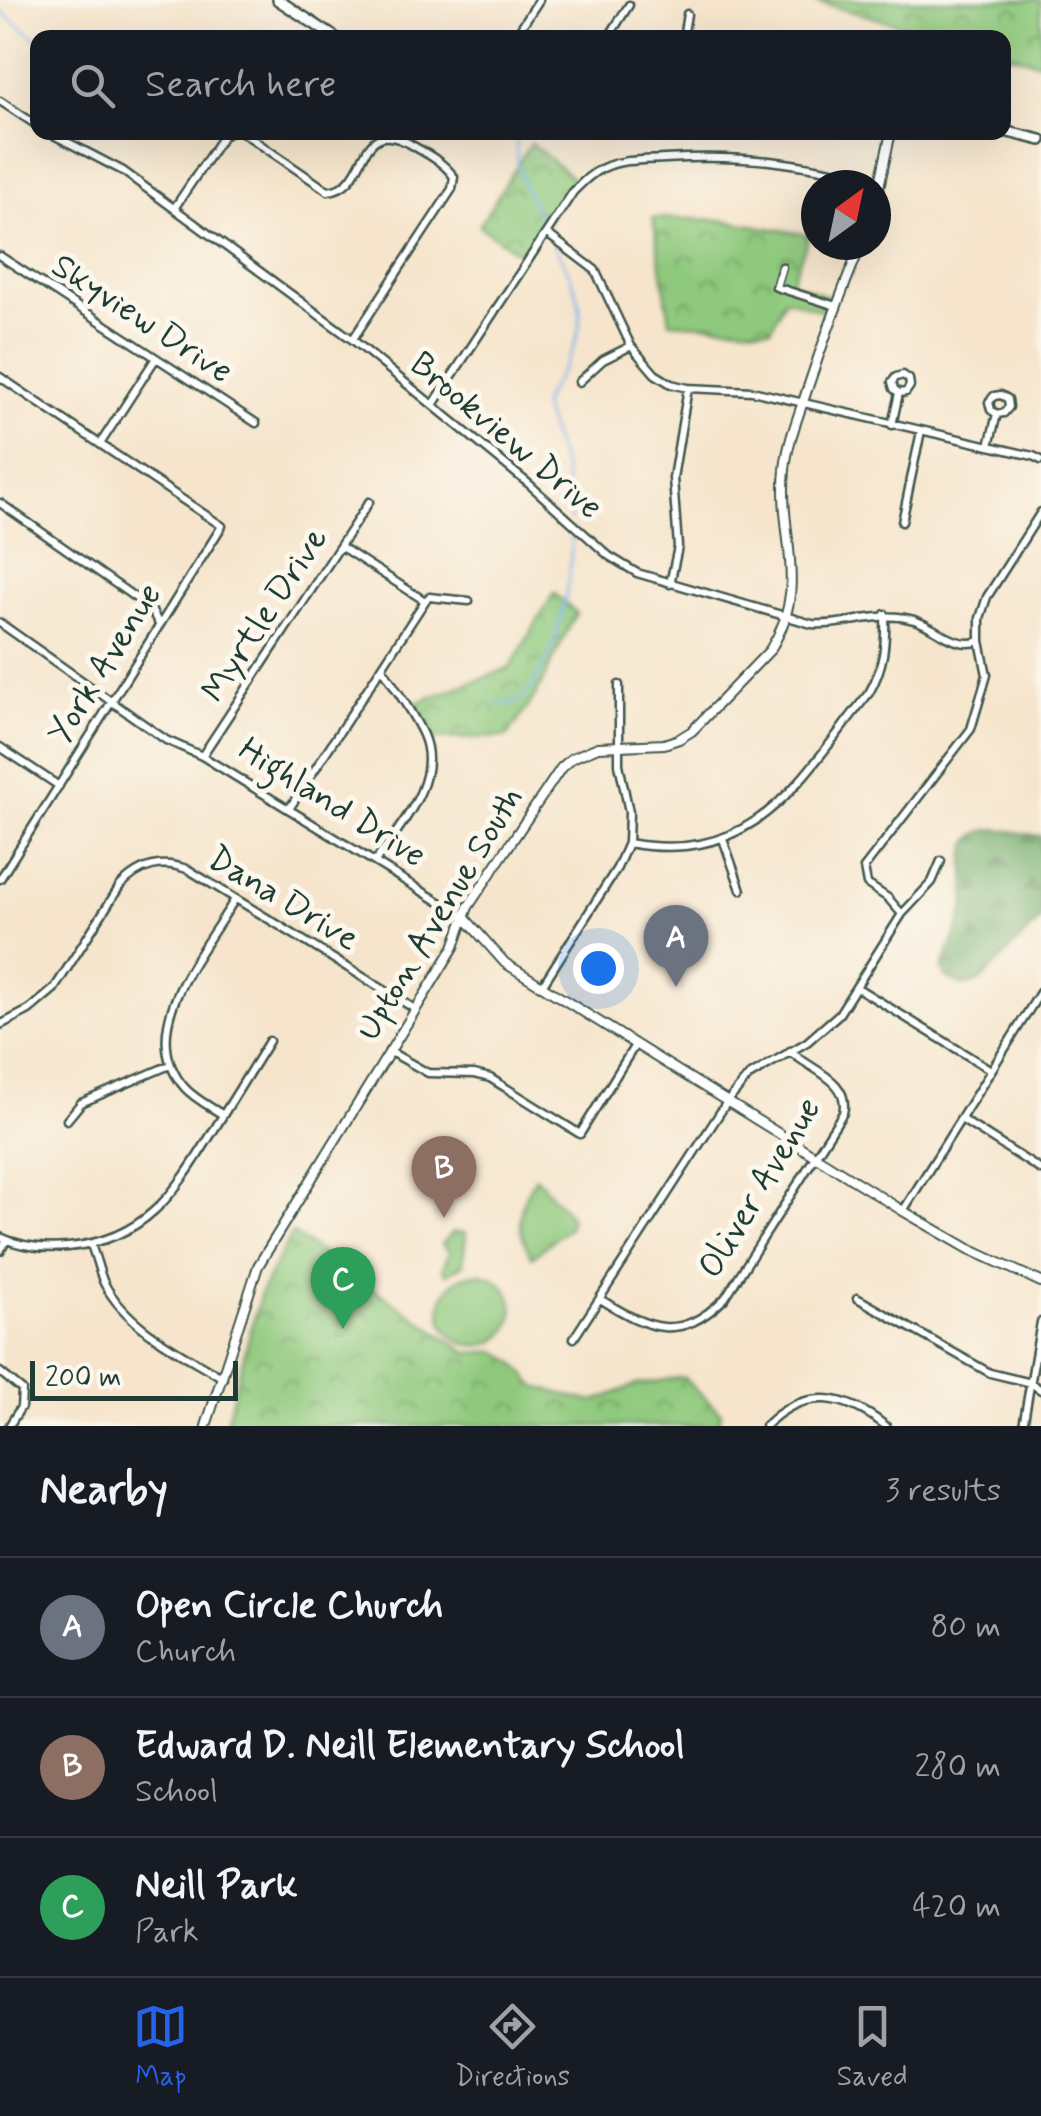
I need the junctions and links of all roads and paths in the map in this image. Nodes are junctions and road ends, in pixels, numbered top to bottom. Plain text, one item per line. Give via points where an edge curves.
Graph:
1 (278, 0) edge
2 (539, 0) edge
3 (628, 5) dead end
4 (687, 14) dead end
5 (324, 30) edge
6 (520, 30) edge
7 (613, 30) edge
8 (685, 30) edge
9 (0, 100) edge
10 (30, 121) edge
11 (1011, 133) edge
12 (63, 140) edge
13 (220, 140) edge
14 (253, 140) edge
15 (377, 140) edge
16 (404, 140) edge
17 (889, 140) edge
18 (1041, 140) edge
19 (830, 170) edge
20 (883, 170) edge
21 (174, 207) junction
22 (546, 233) junction
23 (0, 256) edge
24 (855, 260) edge
25 (782, 267) dead end
26 (836, 306) junction
27 (353, 340) junction
28 (631, 346) junction
29 (156, 358) junction
30 (0, 377) edge
31 (578, 382) dead end
32 (688, 388) junction
33 (900, 393) dead end
34 (433, 405) junction
35 (802, 405) junction
36 (997, 414) dead end
37 (256, 423) dead end
38 (892, 425) junction
39 (921, 432) junction
40 (100, 444) junction
41 (989, 446) junction
42 (1041, 460) edge
43 (370, 502) dead end
44 (0, 503) edge
45 (1041, 512) edge
46 (902, 522) dead end
47 (340, 546) junction
48 (670, 584) junction
49 (425, 601) junction
50 (470, 601) dead end
51 (884, 614) junction
52 (785, 618) junction
53 (0, 623) edge
54 (159, 624) junction
55 (980, 640) junction
56 (382, 667) junction
57 (620, 685) dead end
58 (111, 701) junction
59 (618, 746) junction
60 (0, 747) edge
61 (202, 756) junction
62 (59, 786) junction
63 (288, 809) junction
64 (723, 839) junction
65 (628, 843) junction
66 (375, 862) junction
67 (941, 862) dead end
68 (1, 876) edge
69 (740, 890) dead end
70 (235, 899) junction
71 (902, 914) junction
72 (464, 918) junction
73 (542, 986) junction
74 (856, 987) junction
75 (1041, 991) edge
76 (415, 1009) junction
77 (0, 1024) edge
78 (269, 1041) dead end
79 (635, 1045) junction
80 (389, 1051) junction
81 (790, 1051) junction
82 (170, 1065) junction
83 (991, 1070) junction
84 (726, 1102) junction
85 (223, 1115) junction
86 (961, 1119) junction
87 (67, 1120) dead end
88 (816, 1157) junction
89 (1041, 1170) edge
90 (903, 1212) junction
91 (3, 1239) edge
92 (92, 1245) junction
93 (0, 1251) edge
94 (1041, 1282) edge
95 (857, 1298) dead end
96 (600, 1299) junction
97 (1041, 1322) edge
98 (574, 1338) dead end
99 (0, 1372) edge
100 (224, 1378) junction
101 (1031, 1383) junction
102 (1041, 1390) edge
103 (8, 1426) edge
104 (206, 1426) edge
105 (765, 1426) edge
106 (886, 1426) edge
107 (1023, 1426) edge

1 - 5 main road
2 - 6 street
3 - 7 street
4 - 8 street
9 - 10 street
11 - 18 main road
12 - 21 street, Brookview Drive
13 - 21 street
14 - 15 street via 328,192 344,186
16 - 27 street via 446,166 454,177 452,190
17 - 20 street
19 - 22 street via 754,157 623,162 584,180
21 - 27 street, Brookview Drive
22 - 28 street via 595,270
22 - 34 street
23 - 29 street, Skyview Drive
24 - 26 street, Upton Avenue South
25 - 26 street via 776,286
26 - 35 street, Upton Avenue South
27 - 34 street, Brookview Drive
28 - 31 street
28 - 32 street via 654,374
29 - 37 street, Skyview Drive
29 - 40 street
30 - 40 street
32 - 35 street via 752,392
32 - 48 street via 673,478 678,547
33 - 38 street
34 - 48 street, Brookview Drive via 609,556
35 - 38 street
35 - 52 street, Upton Avenue South via 784,471 794,574
36 - 41 street
38 - 39 street
39 - 41 street
39 - 46 street
40 - 54 street, York Avenue via 222,526
41 - 42 street
43 - 47 street, Myrtle Drive
44 - 54 street via 150,608
45 - 55 street via 987,597
47 - 49 street
47 - 61 street, Myrtle Drive
48 - 52 street, Brookview Drive
49 - 50 street
49 - 56 street
51 - 52 street, Brookview Drive via 830,626
51 - 55 street, Brookview Drive via 916,620 950,639
51 - 64 street via 884,659 869,694 780,803
52 - 59 street, Upton Avenue South via 770,650 692,731 664,744
53 - 58 street, Highland Drive
54 - 58 street, York Avenue
55 - 71 street via 987,675 971,729 864,868 867,884
56 - 63 street
56 - 66 street via 422,735 428,765 421,792
57 - 59 street
58 - 61 street, Highland Drive
58 - 62 street, York Avenue
59 - 65 street
59 - 72 street, Upton Avenue South via 586,750 561,768
60 - 62 street
61 - 63 street, Highland Drive
62 - 68 street, York Avenue
63 - 66 street, Highland Drive
64 - 65 street via 674,848
64 - 69 street
65 - 73 street
66 - 72 street, Highland Drive
67 - 71 street
70 - 76 street, Dana Drive
70 - 77 street, Dana Drive via 176,865 153,864 132,873 54,989
70 - 82 street via 170,1007 164,1036
71 - 74 street
72 - 73 street, Highland Drive via 505,963
72 - 76 street, Upton Avenue South
73 - 79 street, Highland Drive
74 - 81 street via 824,1030
74 - 83 street
75 - 83 street
76 - 80 street, Upton Avenue South
78 - 85 street
79 - 80 street via 580,1134 490,1078 428,1072
79 - 84 street, Highland Drive
80 - 100 street, Upton Avenue South via 258,1266
81 - 84 street via 749,1076
81 - 88 street, Oliver Avenue via 844,1094 843,1114
82 - 85 street via 188,1092
82 - 87 street via 81,1104
83 - 86 street
84 - 88 street, Highland Drive
84 - 96 street
85 - 92 street via 161,1207 130,1230
86 - 89 street
86 - 90 street
88 - 90 street, Highland Drive
88 - 96 street, Oliver Avenue via 706,1318 656,1328
90 - 94 street, Highland Drive
91 - 92 street via 50,1249
91 - 93 street
92 - 100 street via 104,1283 126,1314
95 - 101 street via 990,1373
96 - 98 street
97 - 101 street
99 - 103 street via 22,1390
100 - 104 street, Upton Avenue South
101 - 102 street
101 - 107 street
105 - 106 street via 794,1404 831,1399

